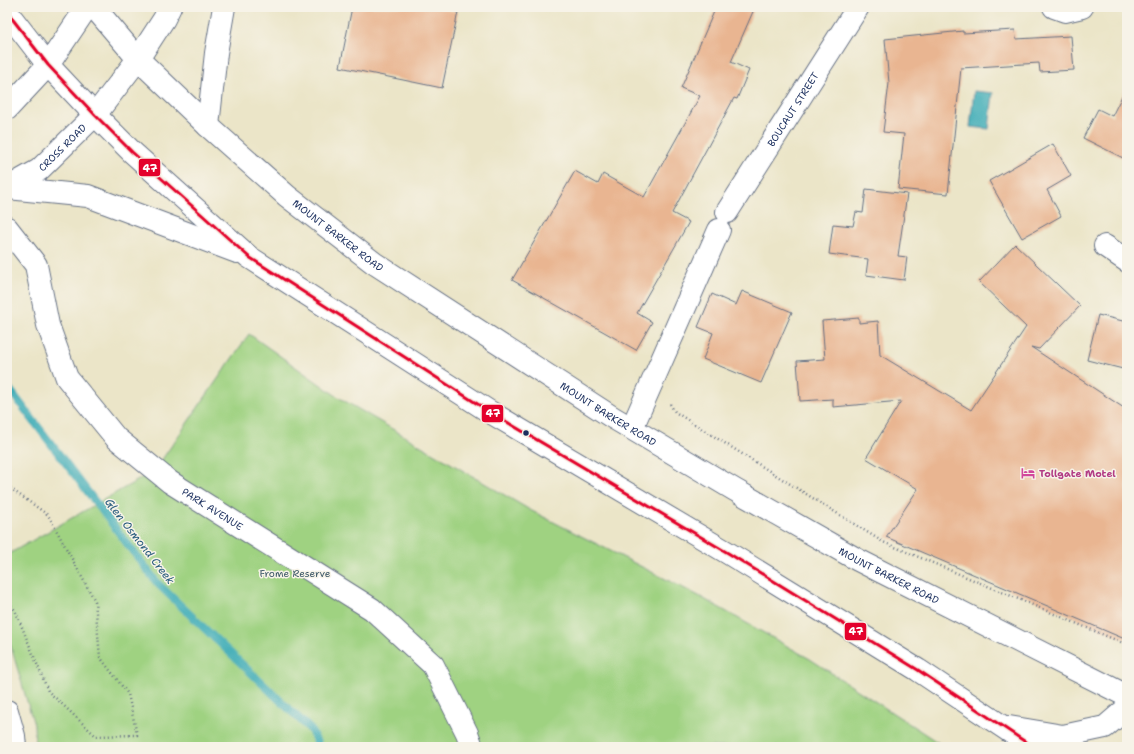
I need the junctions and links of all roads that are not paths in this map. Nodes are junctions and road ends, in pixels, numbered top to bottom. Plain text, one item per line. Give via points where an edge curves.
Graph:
1 (87, 7) edge
2 (94, 7) edge
3 (170, 7) edge
4 (224, 7) edge
5 (858, 7) edge
6 (1054, 7) edge
7 (1082, 7) edge
8 (7, 12) edge
9 (138, 59) junction
10 (48, 65) junction
11 (7, 109) edge
12 (95, 115) junction
13 (208, 126) junction
14 (8, 188) edge
15 (7, 228) edge
16 (1105, 246) dead end
17 (249, 257) junction
18 (1127, 262) edge
19 (632, 428) junction
20 (1127, 696) edge
21 (1127, 708) edge
22 (7, 713) edge
23 (1004, 726) junction
24 (15, 747) edge
25 (472, 747) edge
26 (1033, 747) edge

1 - 10 main road
2 - 9 main road, MOUNT BARKER ROAD
3 - 9 main road, CROSS ROAD
4 - 13 main road
5 - 19 main road, BOUCAUT STREET via 723,221
6 - 7 main road via 1071,11
8 - 10 main road
9 - 12 main road, CROSS ROAD
9 - 13 main road, MOUNT BARKER ROAD
10 - 11 main road
10 - 12 main road
12 - 14 main road, CROSS ROAD via 39,170
12 - 17 main road via 132,152
13 - 19 main road, MOUNT BARKER ROAD via 287,196 374,263
14 - 17 main road via 88,196
15 - 25 main road, PARK AVENUE via 36,266 48,325 67,378 116,438 170,482 372,609 433,665
16 - 18 main road
17 - 23 main road via 490,412 728,553
19 - 20 main road, MOUNT BARKER ROAD via 858,560
21 - 23 main road via 1105,727 1063,736
22 - 24 main road
23 - 26 main road

